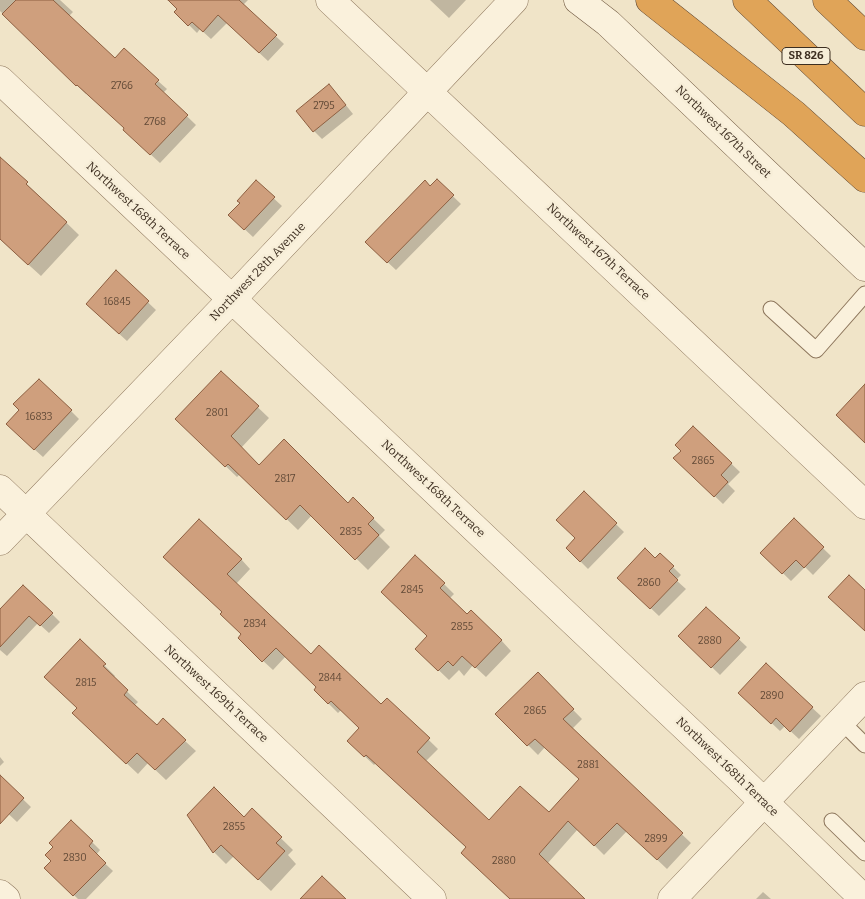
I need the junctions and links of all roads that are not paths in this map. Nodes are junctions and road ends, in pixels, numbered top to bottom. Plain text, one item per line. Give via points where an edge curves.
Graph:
1 (330, 0) edge
2 (514, 0) edge
3 (578, 0) edge
4 (650, 0) edge
5 (747, 0) edge
6 (827, 0) edge
7 (865, 36) edge
8 (0, 80) edge
9 (429, 92) junction
10 (865, 112) edge
11 (865, 178) edge
12 (865, 267) edge
13 (865, 294) edge
14 (232, 299) junction
15 (772, 309) dead end
16 (0, 489) edge
17 (865, 505) edge
18 (26, 514) junction
19 (0, 541) edge
20 (865, 696) edge
21 (840, 720) junction
22 (865, 745) edge
23 (764, 801) junction
24 (832, 820) dead end
25 (865, 853) edge
26 (0, 894) edge
27 (6, 899) edge
28 (432, 899) edge
29 (672, 899) edge
30 (864, 899) edge

1 - 9 street, Northwest 167th Terrace
2 - 9 street, Northwest 28th Avenue
3 - 12 street, Northwest 167th Street via 608,23
4 - 11 highway via 794,114
5 - 10 highway, SR 826
6 - 7 highway
8 - 14 street, Northwest 168th Terrace
9 - 14 street, Northwest 28th Avenue
9 - 17 street, Northwest 167th Terrace
13 - 15 lane via 816,350
14 - 18 street, Northwest 28th Avenue
14 - 23 street, Northwest 168th Terrace
16 - 18 street, Northwest 169th Terrace
18 - 19 street, Northwest 28th Avenue
18 - 28 street, Northwest 169th Terrace
20 - 21 street
21 - 22 lane
21 - 23 street
23 - 29 street
23 - 30 street, Northwest 168th Terrace
24 - 25 lane
26 - 27 street

